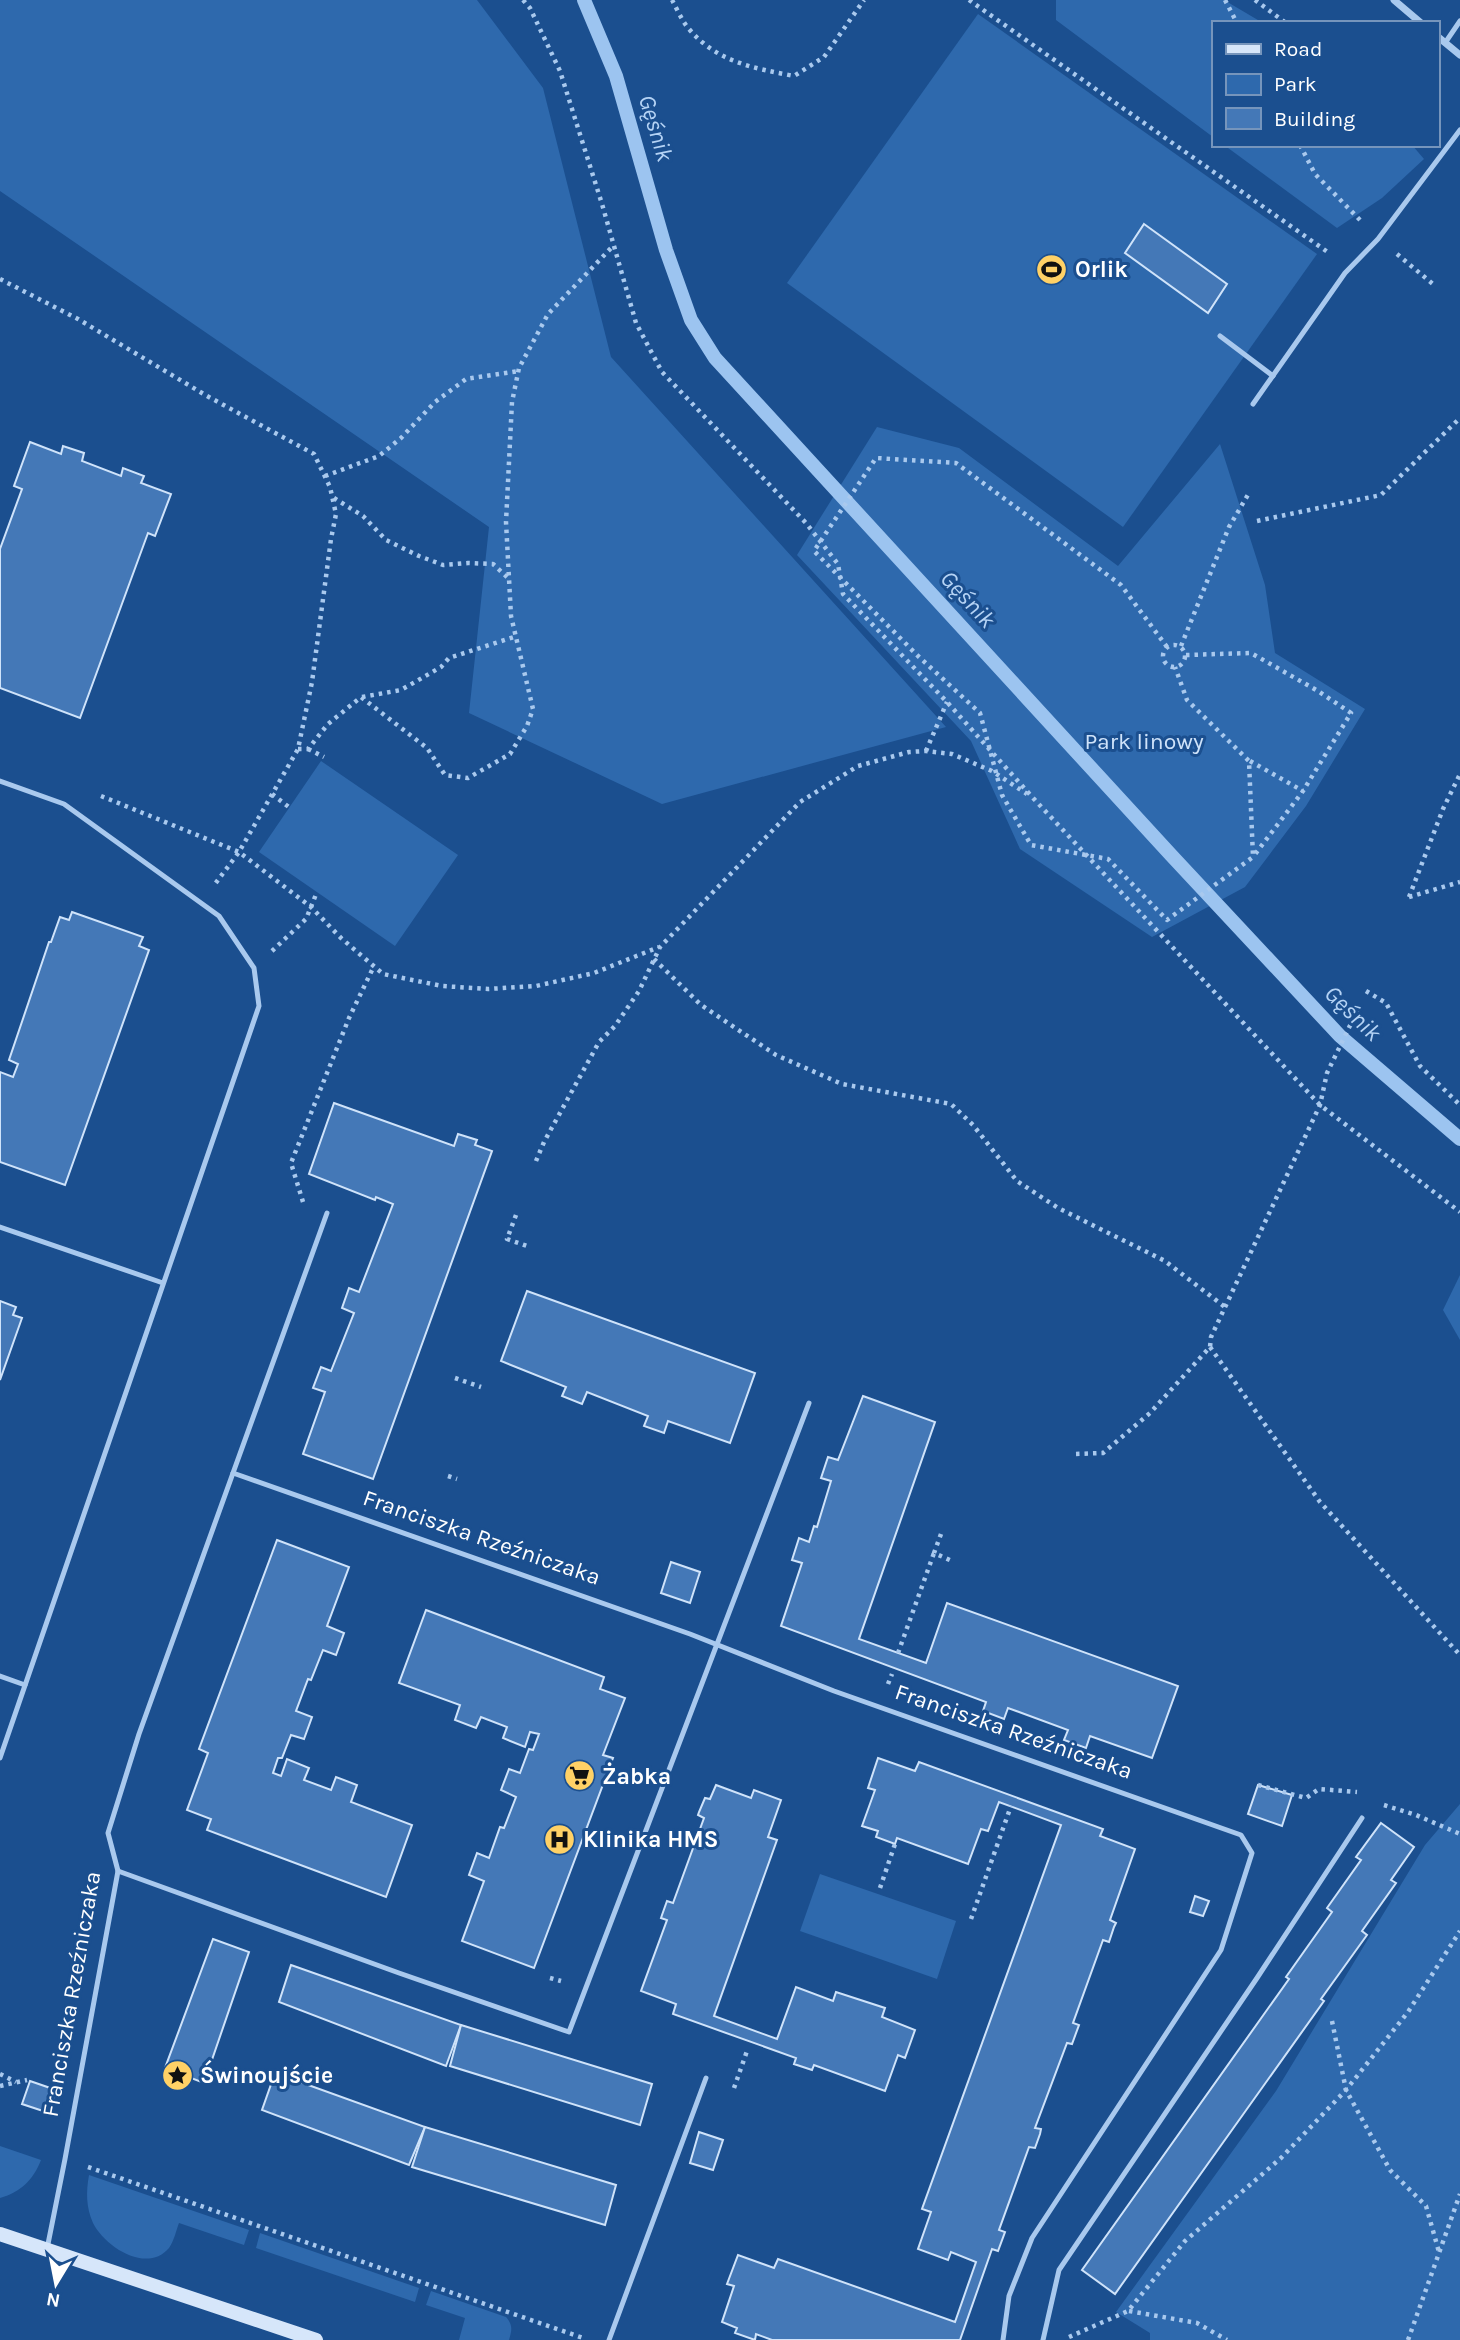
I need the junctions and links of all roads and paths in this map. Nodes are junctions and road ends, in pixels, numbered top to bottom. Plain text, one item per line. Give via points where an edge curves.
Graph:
1 (523, 0) edge
2 (672, 0) edge
3 (863, 0) edge
4 (969, 0) edge
5 (1225, 0) edge
6 (1255, 0) edge
7 (1394, 0) edge
8 (1236, 21) edge
9 (1283, 21) edge
10 (1419, 21) edge
11 (1460, 21) edge
12 (1439, 38) edge
13 (1445, 43) junction
14 (1460, 55) edge
15 (1460, 130) edge
16 (1301, 147) edge
17 (1378, 239) junction
18 (614, 245) junction
19 (1350, 268) junction
20 (0, 279) edge
21 (1434, 285) dead end
22 (1220, 337) dead end
23 (519, 371) junction
24 (1273, 376) junction
25 (1253, 404) dead end
26 (1460, 418) edge
27 (325, 476) junction
28 (1249, 493) dead end
29 (333, 497) junction
30 (1257, 521) dead end
31 (509, 579) junction
32 (517, 636) junction
33 (1181, 646) junction
34 (1167, 647) junction
35 (1186, 655) junction
36 (1175, 667) junction
37 (361, 698) junction
38 (947, 702) junction
39 (298, 748) junction
40 (308, 749) junction
41 (926, 751) junction
42 (324, 757) dead end
43 (1249, 761) junction
44 (1460, 774) edge
45 (0, 781) edge
46 (1304, 791) junction
47 (96, 794) dead end
48 (272, 794) junction
49 (1034, 799) junction
50 (290, 808) dead end
51 (239, 852) junction
52 (1254, 857) junction
53 (1460, 882) edge
54 (317, 892) dead end
55 (201, 902) junction
56 (311, 907) junction
57 (660, 947) junction
58 (654, 959) junction
59 (374, 966) junction
60 (254, 968) junction
61 (1366, 991) dead end
62 (1359, 1007) dead end
63 (1320, 1105) junction
64 (1460, 1105) edge
65 (536, 1161) dead end
66 (1460, 1212) edge
67 (327, 1213) joint
68 (516, 1215) dead end
69 (0, 1227) edge
70 (527, 1246) dead end
71 (163, 1283) junction
72 (1226, 1307) junction
73 (1210, 1347) junction
74 (455, 1378) dead end
75 (481, 1387) dead end
76 (809, 1403) dead end
77 (1076, 1454) dead end
78 (233, 1473) junction
79 (448, 1476) dead end
80 (457, 1479) dead end
81 (941, 1534) dead end
82 (934, 1553) junction
83 (952, 1561) dead end
84 (717, 1644) junction
85 (898, 1653) dead end
86 (1460, 1655) edge
87 (0, 1676) edge
88 (25, 1685) junction
89 (0, 1758) edge
90 (1258, 1785) dead end
91 (1372, 1801) junction
92 (1011, 1806) dead end
93 (1362, 1818) joint
94 (1460, 1833) edge
95 (895, 1844) dead end
96 (118, 1871) junction
97 (880, 1888) dead end
98 (971, 1919) dead end
99 (1460, 1931) edge
100 (550, 1978) dead end
101 (565, 1983) dead end
102 (1332, 2021) dead end
103 (747, 2051) dead end
104 (0, 2074) edge
105 (706, 2078) dead end
106 (27, 2080) dead end
107 (17, 2082) junction
108 (0, 2086) edge
109 (734, 2088) dead end
110 (1346, 2090) junction
111 (65, 2159) junction
112 (1460, 2194) edge
113 (0, 2234) edge
114 (47, 2249) junction
115 (1439, 2252) junction
116 (1128, 2311) junction
117 (316, 2340) edge
118 (590, 2340) edge
119 (609, 2340) edge
120 (1003, 2340) edge
121 (1043, 2340) edge
122 (1062, 2340) edge
123 (1227, 2340) edge
124 (1408, 2340) edge

1 - 18 path via 560,71
2 - 3 path via 688,29 721,57 794,76 824,57
4 - 19 path
5 - 8 path
6 - 9 path
7 - 10 street
11 - 13 lane
12 - 13 street
13 - 14 street
15 - 17 lane
16 - 17 path via 1315,174
17 - 19 lane
17 - 21 path
18 - 23 path via 548,314
18 - 38 path via 636,323 662,372 806,523 838,564 843,594
19 - 24 lane
20 - 27 path via 314,454
22 - 24 lane
23 - 27 path via 466,379 379,456
23 - 31 path via 508,456
24 - 25 lane
26 - 30 path via 1381,495
27 - 29 path
28 - 33 path via 1229,527
29 - 31 path via 363,516 386,540 419,556 443,565 493,564
29 - 39 path via 336,514
31 - 32 path
32 - 37 path via 449,658 401,690
32 - 37 path via 533,709 510,754 468,778 445,775 427,748
33 - 34 path
33 - 35 path
34 - 36 path via 1164,660
34 - 52 path via 1121,585 956,463 876,458 814,551 980,713 1002,796 1031,845 1108,859 1167,920
35 - 36 path
35 - 46 path via 1251,653 1351,713
36 - 43 path via 1187,700
37 - 40 path via 328,724
38 - 41 path
38 - 49 path
39 - 40 path
39 - 48 path
40 - 42 path
41 - 49 path via 952,754 992,771
41 - 57 path via 858,766 800,802
43 - 46 path
43 - 52 path
44 - 53 path via 1409,897
45 - 55 lane via 64,804
46 - 52 path
47 - 51 path
48 - 50 path
48 - 51 path
49 - 63 path
51 - 55 path
51 - 56 path
54 - 56 path
55 - 60 lane via 219,916
56 - 59 path
56 - 60 path via 306,919
57 - 58 path
57 - 59 path via 594,973 536,986 488,989 442,985 383,974
58 - 65 path via 639,991 599,1042
58 - 72 path via 702,1005 776,1055 842,1084 951,1104 1017,1181 1058,1208 1165,1261
59 - 67 path via 290,1163 305,1208
60 - 71 lane via 259,1006
61 - 64 path via 1386,1003 1420,1066
62 - 63 path via 1327,1073
63 - 66 path
63 - 72 path
67 - 78 lane, Franciszka Rzeźniczaka
68 - 70 path via 507,1238
69 - 71 lane
71 - 88 lane
72 - 73 path
73 - 77 path via 1150,1413 1103,1453
73 - 86 path via 1320,1502
74 - 75 path
76 - 84 lane
78 - 84 lane, Franciszka Rzeźniczaka
78 - 96 lane, Franciszka Rzeźniczaka via 108,1833
79 - 80 path
81 - 82 path
82 - 83 path
82 - 85 path
84 - 96 lane via 569,2032
84 - 120 lane, Franciszka Rzeźniczaka via 834,1691 1241,1835 1252,1853 1221,1950 1032,2238 1009,2297
87 - 88 lane
88 - 89 lane
90 - 91 path via 1306,1798 1319,1789 1355,1791
91 - 93 path
91 - 94 path
92 - 98 path
93 - 121 lane via 1059,2270
95 - 97 path
96 - 111 lane, Franciszka Rzeźniczaka
99 - 110 path via 1408,2012
100 - 101 path
102 - 110 path
103 - 109 path
104 - 107 path
105 - 119 lane
106 - 107 path
107 - 108 path
110 - 115 path via 1390,2170 1426,2206
110 - 116 path via 1281,2158 1185,2241
111 - 114 lane, Franciszka Rzeźniczaka
111 - 118 path
112 - 115 path
113 - 114 street
114 - 117 street
115 - 124 path
116 - 122 path
116 - 123 path via 1197,2323

